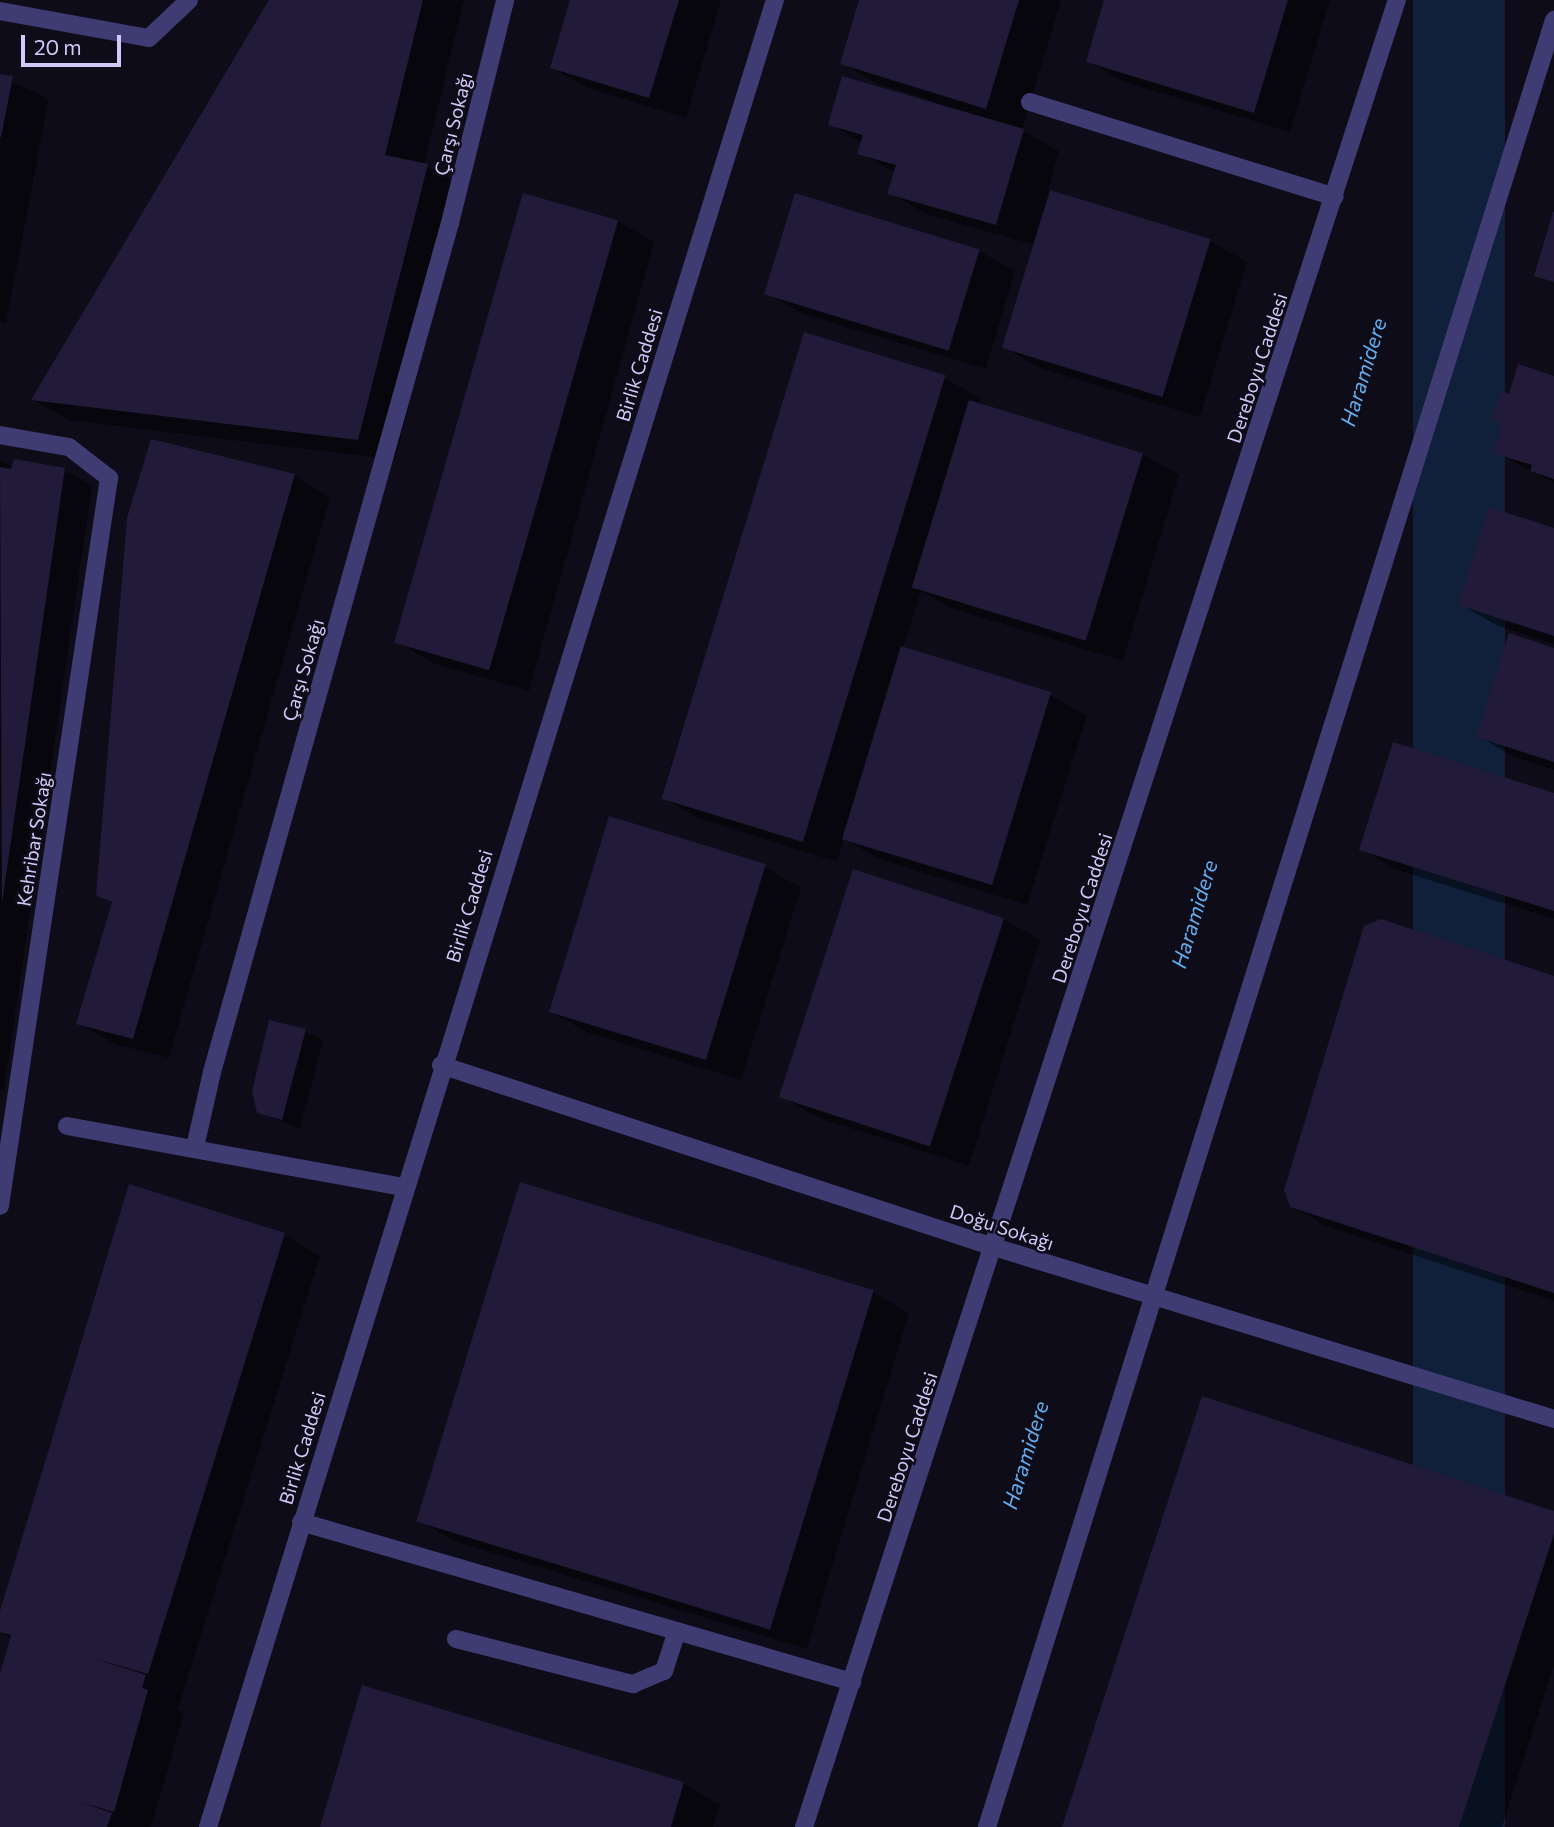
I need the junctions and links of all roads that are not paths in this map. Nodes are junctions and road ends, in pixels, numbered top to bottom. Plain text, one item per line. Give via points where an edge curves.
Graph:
1 (189, 0) edge
2 (505, 0) edge
3 (775, 0) edge
4 (1397, 0) edge
5 (0, 11) edge
6 (1554, 20) edge
7 (1030, 102) dead end
8 (1335, 197) junction
9 (0, 435) edge
10 (441, 1065) junction
11 (6, 1120) edge
12 (67, 1126) dead end
13 (195, 1147) junction
14 (403, 1187) junction
15 (0, 1206) edge
16 (994, 1247) junction
17 (1154, 1297) junction
18 (1554, 1419) edge
19 (301, 1522) junction
20 (677, 1631) junction
21 (456, 1639) dead end
22 (852, 1682) junction
23 (208, 1827) edge
24 (804, 1827) edge
25 (987, 1827) edge

1 - 5 street via 149,38
2 - 13 street, Çarşı Sokağı via 450,223 212,1072
3 - 10 street, Birlik Caddesi
4 - 8 street, Dereboyu Caddesi
6 - 17 street
7 - 8 street
8 - 16 street, Dereboyu Caddesi
9 - 11 street, Kehribar Sokağı via 69,447 109,478
10 - 14 street, Birlik Caddesi
10 - 16 street, Doğu Sokağı
11 - 15 street, Kehribar Sokağı
12 - 13 street
13 - 14 street
14 - 19 street, Birlik Caddesi
16 - 17 street, Doğu Sokağı
16 - 22 street, Dereboyu Caddesi
17 - 18 street, Doğu Sokağı
17 - 25 street
19 - 20 street
19 - 23 street, Birlik Caddesi
20 - 21 street via 664,1671 633,1684
20 - 22 street
22 - 24 street, Dereboyu Caddesi

